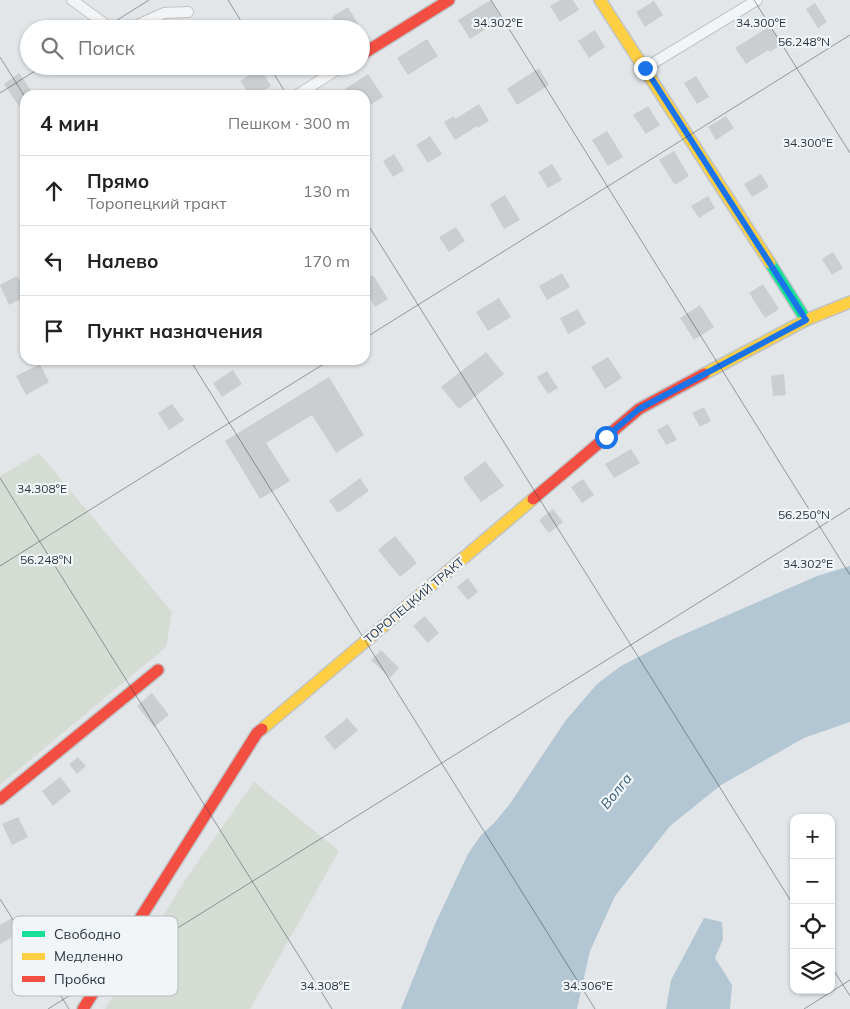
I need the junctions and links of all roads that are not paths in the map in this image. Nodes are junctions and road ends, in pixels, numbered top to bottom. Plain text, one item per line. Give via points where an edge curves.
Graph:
1 (72, 0) edge
2 (449, 0) edge
3 (600, 0) edge
4 (757, 0) edge
5 (188, 12) dead end
6 (100, 20) edge
7 (149, 20) edge
8 (370, 49) edge
9 (645, 68) junction
10 (329, 75) edge
11 (305, 90) edge
12 (850, 302) edge
13 (806, 320) junction
14 (158, 670) dead end
15 (0, 799) edge
16 (142, 916) edge
17 (91, 996) edge
18 (83, 1009) edge

1 - 6 street
2 - 8 main road
3 - 9 main road
4 - 9 street
5 - 7 street via 164,13
9 - 13 main road
10 - 11 street
12 - 13 main road, ТОРОПЕЦКИЙ ТРАКТ
13 - 16 main road, ТОРОПЕЦКИЙ ТРАКТ via 639,409 257,733
14 - 15 main road
17 - 18 main road, ТОРОПЕЦКИЙ ТРАКТ

